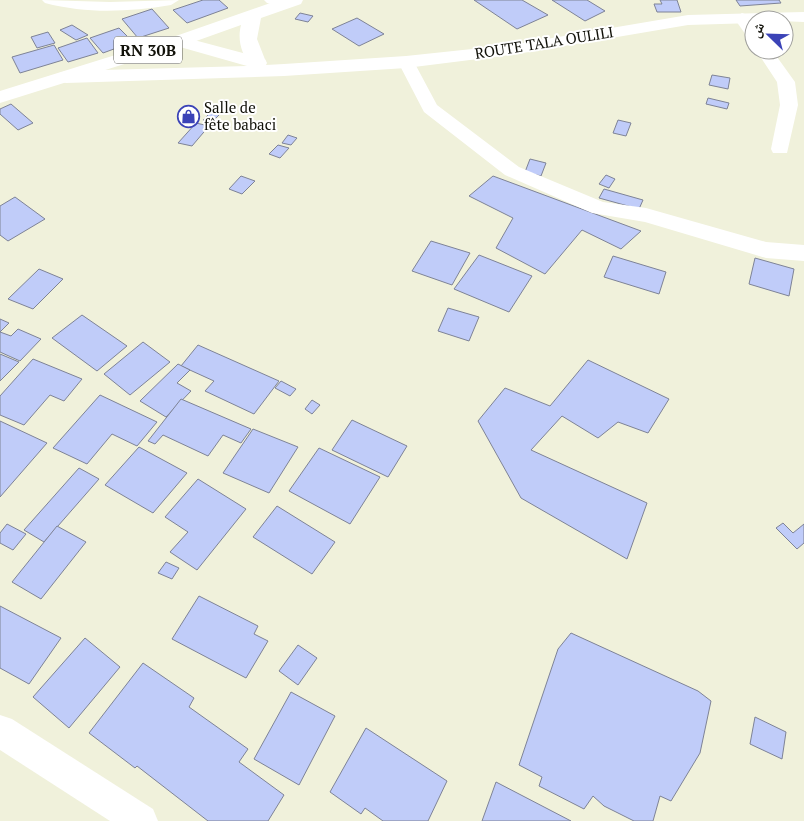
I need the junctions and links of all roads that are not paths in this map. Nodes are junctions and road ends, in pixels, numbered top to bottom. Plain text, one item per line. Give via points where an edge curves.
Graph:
1 (50, 0) edge
2 (171, 0) edge
3 (284, 1) edge
4 (254, 14) junction
5 (804, 17) edge
6 (742, 18) junction
7 (744, 21) edge
8 (179, 40) junction
9 (201, 46) junction
10 (771, 60) edge
11 (258, 62) junction
12 (406, 62) junction
13 (284, 70) junction
14 (178, 72) junction
15 (66, 77) junction
16 (0, 97) edge
17 (780, 149) dead end
18 (804, 253) edge
19 (0, 731) edge
20 (141, 821) edge

1 - 2 street via 112,8
3 - 4 street, RN 30B
4 - 8 street, RN 30B
4 - 11 street via 246,33 247,43
5 - 6 street, ROUTE TALA OULILI
6 - 7 street
6 - 12 street, ROUTE TALA OULILI via 666,23 511,50
8 - 9 street, ROUTE TALA OULILI
8 - 15 street, RN 30B
9 - 11 street, ROUTE TALA OULILI
9 - 14 street
10 - 17 street via 786,82 789,105
11 - 13 street, ROUTE TALA OULILI
12 - 13 street, ROUTE TALA OULILI
12 - 18 street via 430,108 512,171 599,208 646,215 766,250
13 - 14 street, ROUTE TALA OULILI
14 - 15 street, ROUTE TALA OULILI
15 - 16 street, RN 30B
19 - 20 street

